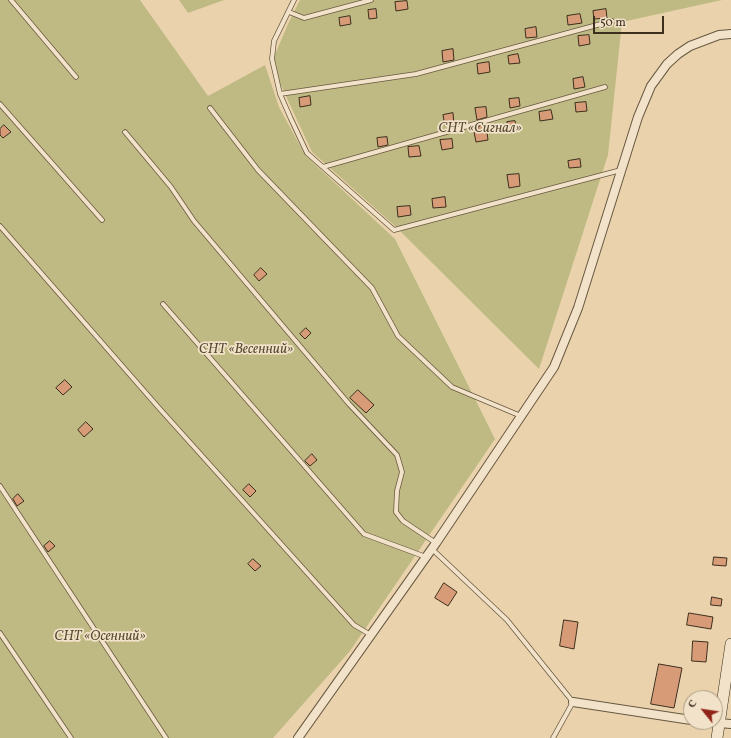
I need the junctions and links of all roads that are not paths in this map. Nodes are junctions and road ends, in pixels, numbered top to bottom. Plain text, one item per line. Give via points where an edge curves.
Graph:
1 (11, 0) edge
2 (294, 0) edge
3 (371, 0) edge
4 (289, 12) junction
5 (612, 21) dead end
6 (731, 34) edge
7 (76, 77) dead end
8 (604, 86) dead end
9 (280, 94) junction
10 (0, 104) edge
11 (210, 108) dead end
12 (125, 132) dead end
13 (323, 167) junction
14 (621, 170) junction
15 (102, 220) dead end
16 (0, 226) edge
17 (162, 304) dead end
18 (522, 416) junction
19 (0, 486) edge
20 (434, 546) junction
21 (426, 558) junction
22 (0, 633) edge
23 (371, 635) junction
24 (731, 644) edge
25 (573, 702) junction
26 (683, 719) edge
27 (726, 724) edge
28 (71, 738) edge
29 (166, 738) edge
30 (298, 738) edge
31 (552, 738) edge
32 (717, 738) edge

1 - 7 lane
2 - 4 lane
3 - 4 lane via 304,18
4 - 9 lane via 274,42 272,59
5 - 9 lane via 416,74
6 - 14 street via 719,35 690,46 667,64 651,86
8 - 13 lane
9 - 13 lane via 308,153
10 - 15 lane
11 - 18 lane via 258,170 372,288 398,336 452,387
12 - 20 lane via 171,187 194,221 333,386 397,455 402,472 397,491 396,512 403,521
13 - 14 lane via 394,230
14 - 18 street via 578,308 557,361
16 - 23 lane via 354,625
17 - 21 lane via 364,534
18 - 20 street
19 - 29 lane
20 - 21 street
20 - 25 lane via 507,620
21 - 23 street
22 - 28 lane
23 - 30 street
24 - 27 main road
25 - 26 street
25 - 31 lane
27 - 32 main road

